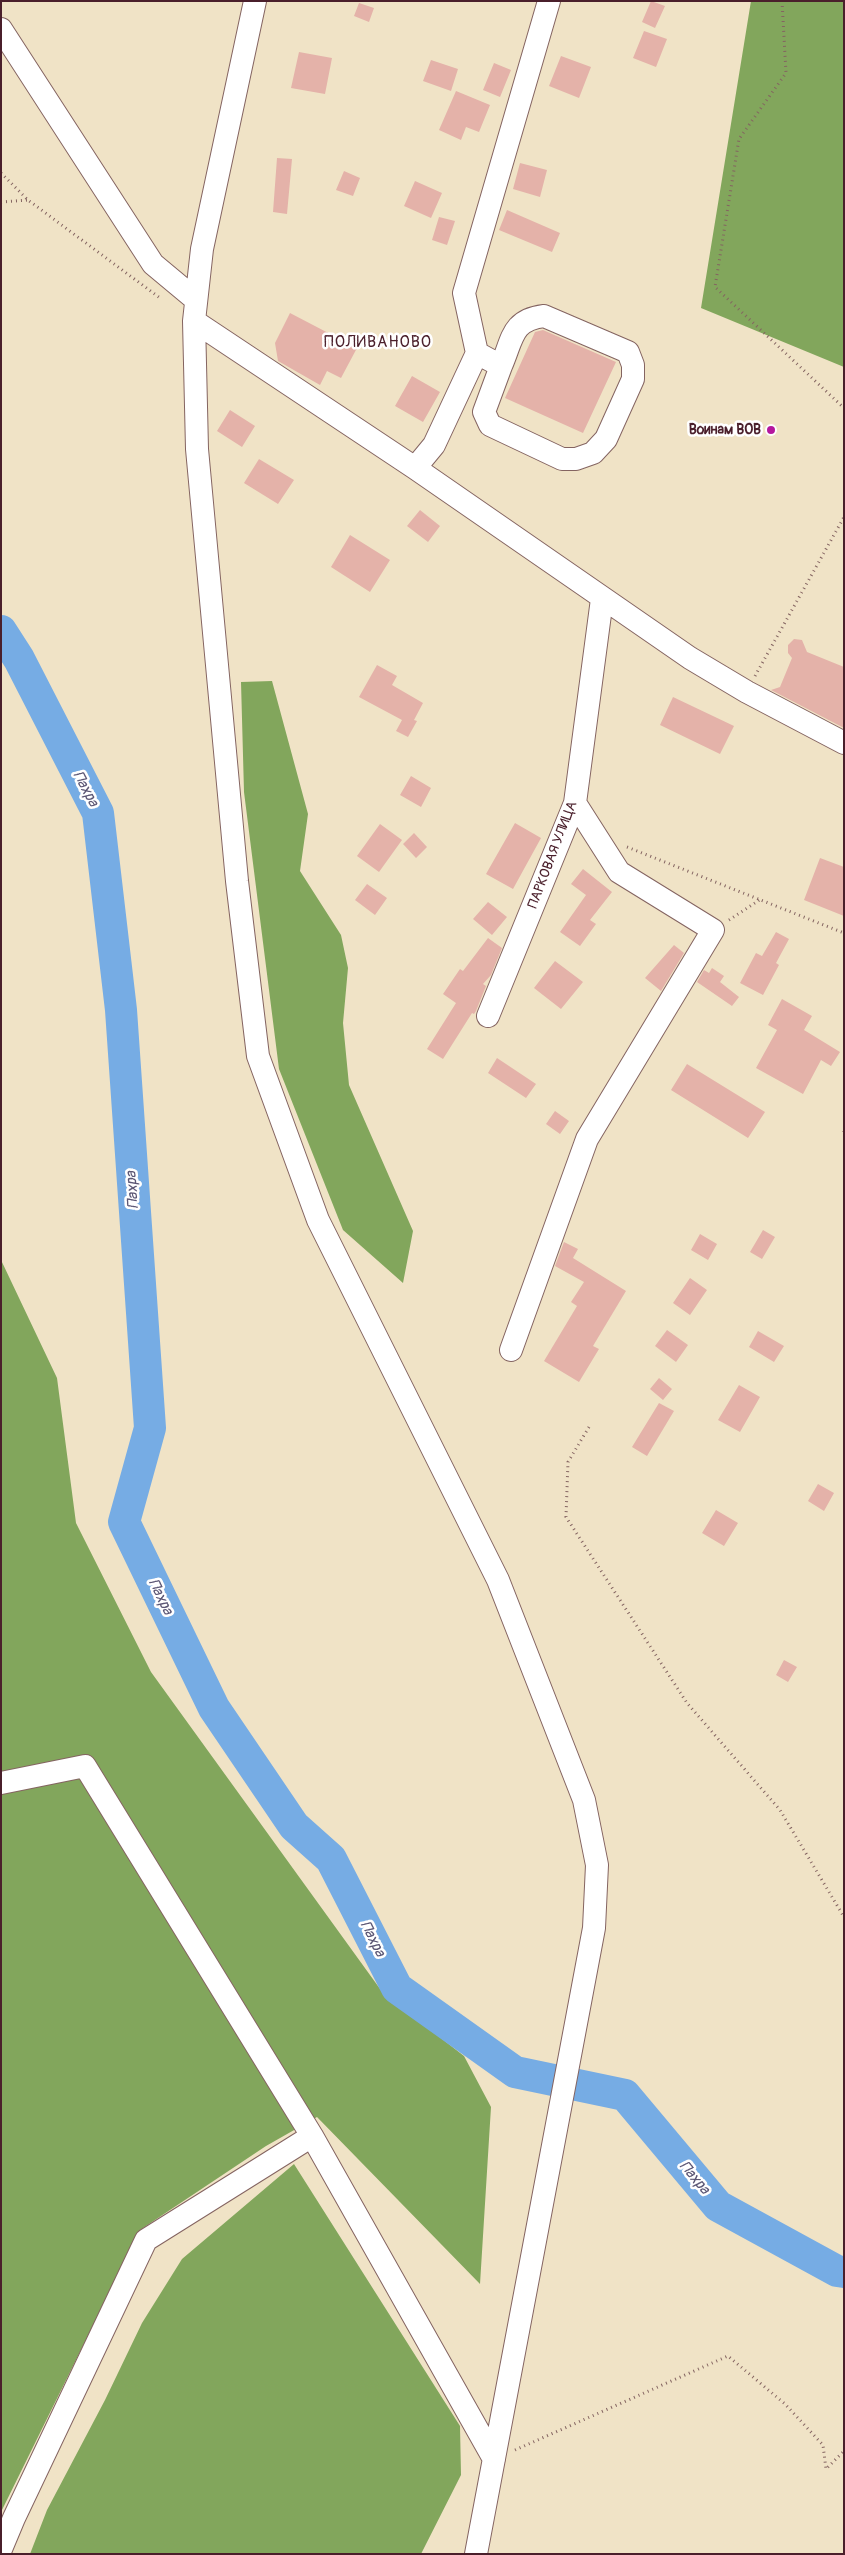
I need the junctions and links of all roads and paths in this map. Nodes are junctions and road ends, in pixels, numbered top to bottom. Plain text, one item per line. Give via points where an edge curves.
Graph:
1 (255, 1) edge
2 (549, 1) edge
3 (782, 1) edge
4 (1, 29) edge
5 (1, 173) edge
6 (28, 200) junction
7 (1, 202) edge
8 (164, 301) dead end
9 (195, 310) junction
10 (477, 353) junction
11 (501, 366) junction
12 (844, 408) edge
13 (415, 468) junction
14 (844, 516) edge
15 (602, 599) junction
16 (746, 692) junction
17 (844, 743) edge
18 (575, 803) junction
19 (594, 835) junction
20 (761, 899) junction
21 (713, 930) junction
22 (844, 933) edge
23 (488, 1016) dead end
24 (511, 1350) dead end
25 (589, 1427) dead end
26 (1, 1784) edge
27 (844, 1917) edge
28 (312, 2136) junction
29 (844, 2451) edge
30 (494, 2459) junction
31 (1, 2549) edge
32 (476, 2554) edge

1 - 9 street via 202,248
2 - 10 street via 464,293
3 - 12 path via 786,73 739,139 714,287
4 - 9 street via 153,264
5 - 6 path
6 - 7 path
6 - 8 path
9 - 13 street
9 - 30 street via 196,449 237,881 258,1056 318,1220 498,1580 580,1791 596,1865 594,1928
10 - 11 street
10 - 13 street via 434,445
11 - 11 street via 484,412 490,425 562,459 576,459 593,453 606,439 633,379 633,365 628,352 544,316 520,323
13 - 15 street
14 - 16 path
15 - 16 street
15 - 18 street, ПАРКОВАЯ УЛИЦА
16 - 17 street
18 - 19 street
18 - 23 street, ПАРКОВАЯ УЛИЦА
19 - 20 path
19 - 21 street via 619,872
20 - 21 path
20 - 22 path
21 - 24 street via 587,1139
25 - 27 path via 568,1462 566,1517 687,1703 780,1810
26 - 28 street via 85,1766
28 - 30 street
28 - 31 street via 146,2240
29 - 30 path via 826,2469 823,2445 785,2404 728,2356
30 - 32 street

